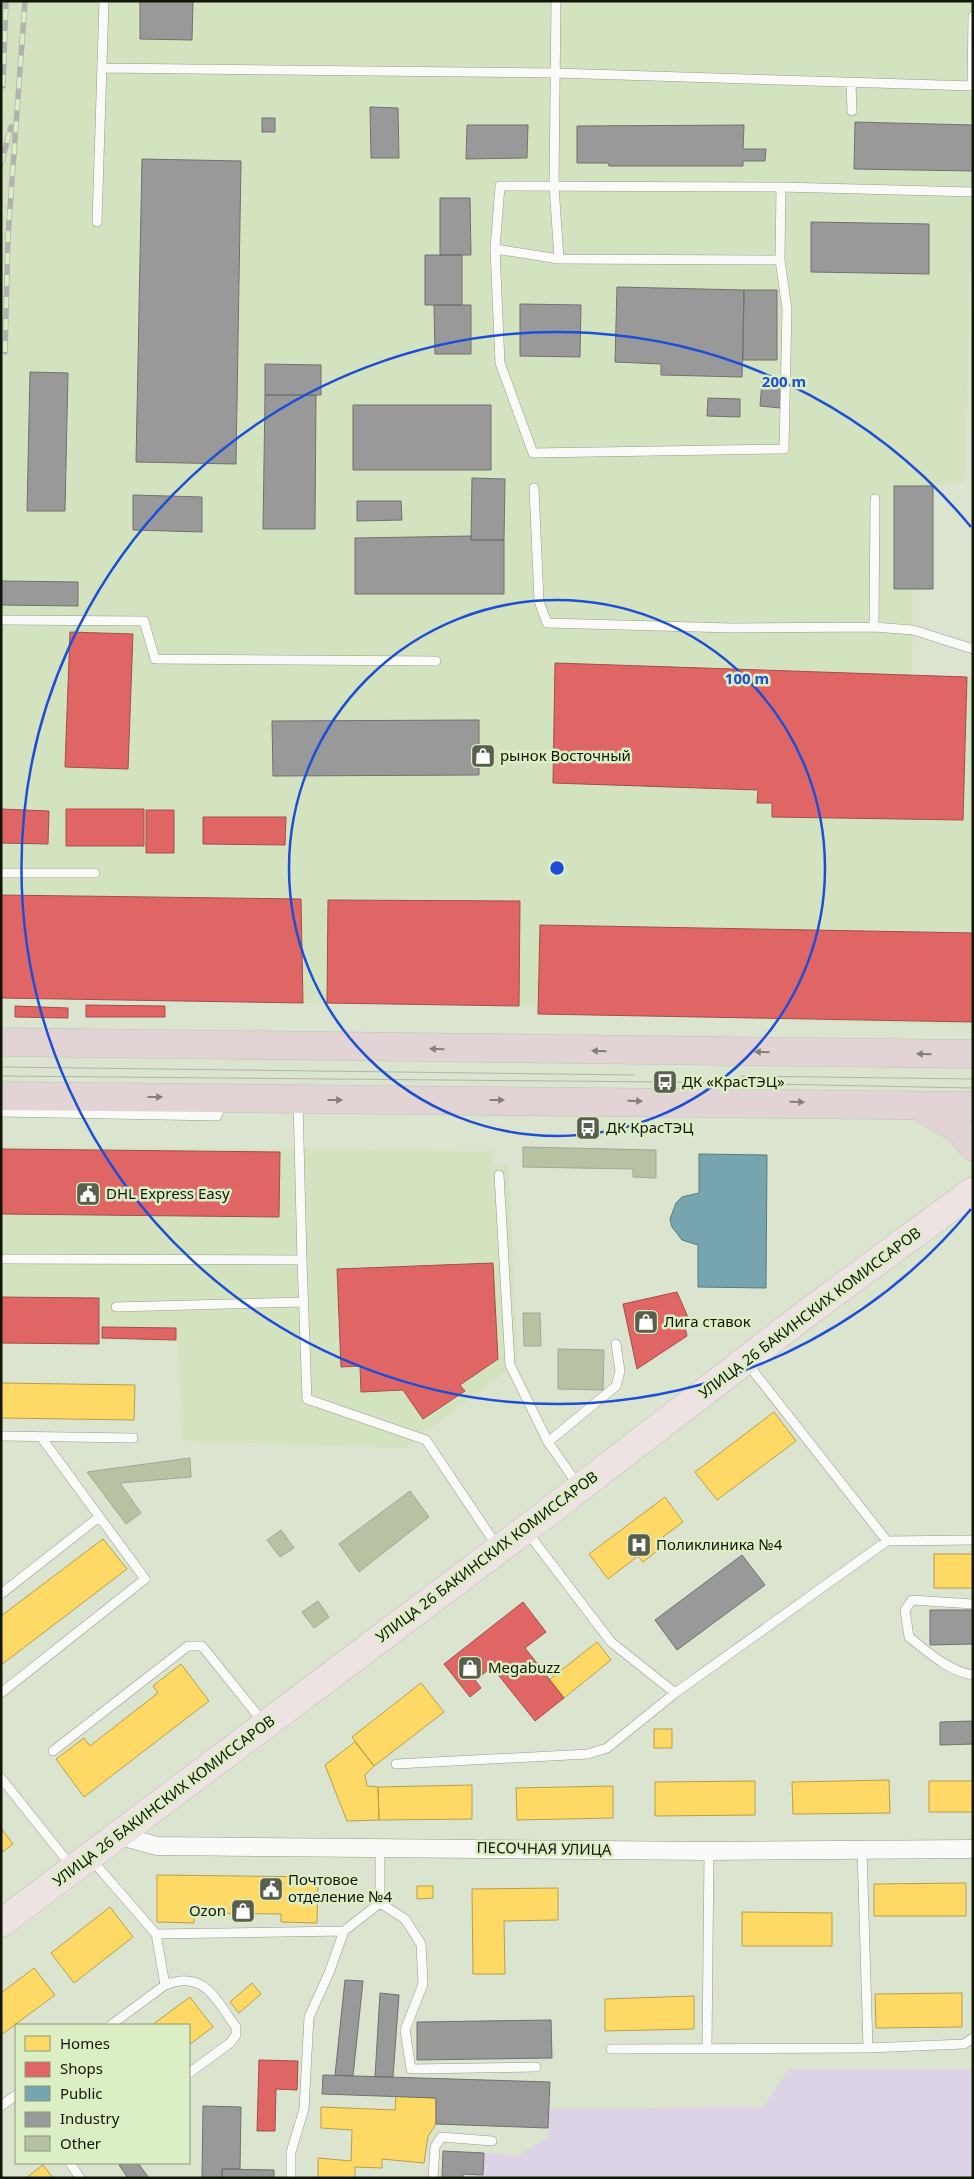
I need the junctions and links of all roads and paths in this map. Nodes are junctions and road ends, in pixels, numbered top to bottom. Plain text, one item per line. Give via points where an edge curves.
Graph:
1 (104, 1) edge
2 (556, 1) edge
3 (973, 16) edge
4 (103, 68) junction
5 (555, 73) junction
6 (851, 82) junction
7 (972, 86) edge
8 (852, 111) dead end
9 (554, 186) junction
10 (781, 187) junction
11 (973, 192) edge
12 (97, 222) dead end
13 (495, 249) junction
14 (559, 259) junction
15 (780, 260) junction
16 (534, 488) dead end
17 (876, 499) dead end
18 (1, 620) edge
19 (874, 627) junction
20 (973, 649) edge
21 (436, 661) dead end
22 (1, 873) edge
23 (95, 873) dead end
24 (1, 1042) edge
25 (973, 1054) edge
26 (1, 1096) edge
27 (223, 1098) junction
28 (298, 1100) junction
29 (914, 1104) junction
30 (973, 1106) edge
31 (1, 1112) edge
32 (973, 1147) edge
33 (499, 1175) dead end
34 (973, 1191) edge
35 (1, 1259) edge
36 (302, 1260) junction
37 (303, 1302) junction
38 (116, 1307) dead end
39 (616, 1344) dead end
40 (745, 1360) junction
41 (1, 1436) edge
42 (41, 1437) junction
43 (133, 1438) dead end
44 (548, 1442) junction
45 (579, 1488) junction
46 (100, 1518) junction
47 (525, 1529) junction
48 (973, 1540) edge
49 (887, 1541) junction
50 (499, 1549) junction
51 (1, 1594) edge
52 (973, 1604) edge
53 (973, 1675) edge
54 (1, 1693) edge
55 (675, 1693) junction
56 (264, 1724) junction
57 (53, 1750) dead end
58 (396, 1764) dead end
59 (3, 1782) edge
60 (117, 1835) junction
61 (380, 1848) junction
62 (862, 1849) junction
63 (973, 1849) edge
64 (709, 1851) junction
65 (81, 1863) junction
66 (380, 1903) junction
67 (1, 1923) edge
68 (344, 1931) junction
69 (156, 1934) junction
70 (165, 1985) junction
71 (112, 2024) edge
72 (973, 2038) edge
73 (868, 2048) junction
74 (611, 2049) dead end
75 (707, 2049) junction
76 (536, 2067) dead end
77 (190, 2072) edge
78 (15, 2096) edge
79 (1, 2106) edge
80 (492, 2140) dead end
81 (71, 2164) edge
82 (80, 2178) edge
83 (291, 2178) edge
84 (433, 2178) edge

1 - 4 lane
2 - 5 lane
3 - 7 lane
4 - 5 lane
4 - 12 lane
5 - 6 lane
5 - 9 lane
6 - 7 lane
6 - 8 lane
9 - 10 lane
9 - 13 lane via 500,186
9 - 14 lane
10 - 11 lane
10 - 15 lane
13 - 14 lane
13 - 15 lane via 500,363 533,453 784,449 787,309
14 - 15 lane
16 - 19 lane via 539,601 547,623 732,628
17 - 19 lane
18 - 21 lane via 144,621 155,659
19 - 20 lane via 913,630
22 - 23 lane
25 -> 24 highway
26 -> 27 highway
27 - 28 highway
27 - 31 lane via 217,1116
28 -> 29 highway
28 - 36 lane
29 - 30 highway
29 - 32 highway via 960,1130
33 - 44 lane via 510,1365
34 - 40 main road, УЛИЦА 26 БАКИНСКИХ КОМИССАРОВ
35 - 36 lane
36 - 37 lane
37 - 38 lane
37 - 50 lane via 307,1399 426,1440
39 - 44 lane via 620,1371 616,1386
40 - 45 main road, УЛИЦА 26 БАКИНСКИХ КОМИССАРОВ
40 - 49 lane
41 - 42 lane
42 - 43 lane
42 - 46 lane
44 - 45 lane
45 - 47 main road, УЛИЦА 26 БАКИНСКИХ КОМИССАРОВ
46 - 51 lane
46 - 54 lane via 145,1580
47 - 50 main road, УЛИЦА 26 БАКИНСКИХ КОМИССАРОВ
47 - 55 lane via 611,1642
48 - 49 lane
49 - 55 lane
50 - 56 main road, УЛИЦА 26 БАКИНСКИХ КОМИССАРОВ
52 - 53 lane via 912,1600 905,1610 909,1637 954,1669
55 - 58 lane via 607,1748 588,1754
56 - 57 lane via 202,1646 188,1646
56 - 60 main road, УЛИЦА 26 БАКИНСКИХ КОМИССАРОВ
59 - 65 lane
60 - 61 street, ПЕСОЧНАЯ УЛИЦА via 157,1846
60 - 65 main road, УЛИЦА 26 БАКИНСКИХ КОМИССАРОВ
61 - 64 street, ПЕСОЧНАЯ УЛИЦА
61 - 66 lane
62 - 63 street, ПЕСОЧНАЯ УЛИЦА
62 - 64 street, ПЕСОЧНАЯ УЛИЦА
62 - 73 lane
64 - 75 lane
65 - 67 main road, УЛИЦА 26 БАКИНСКИХ КОМИССАРОВ
65 - 69 lane
66 - 68 lane
66 - 76 lane via 405,1919 421,1944 423,1984 405,2030 411,2069
68 - 69 lane
68 - 83 lane via 309,2017 304,2109 292,2152
69 - 70 lane
70 - 71 lane
70 - 77 lane via 178,1980 195,1980 206,1987 236,2027 236,2035 230,2043
72 - 73 lane via 964,2044
73 - 75 lane
74 - 75 lane
78 - 79 lane
80 - 84 lane via 441,2137 435,2147
81 - 82 lane

